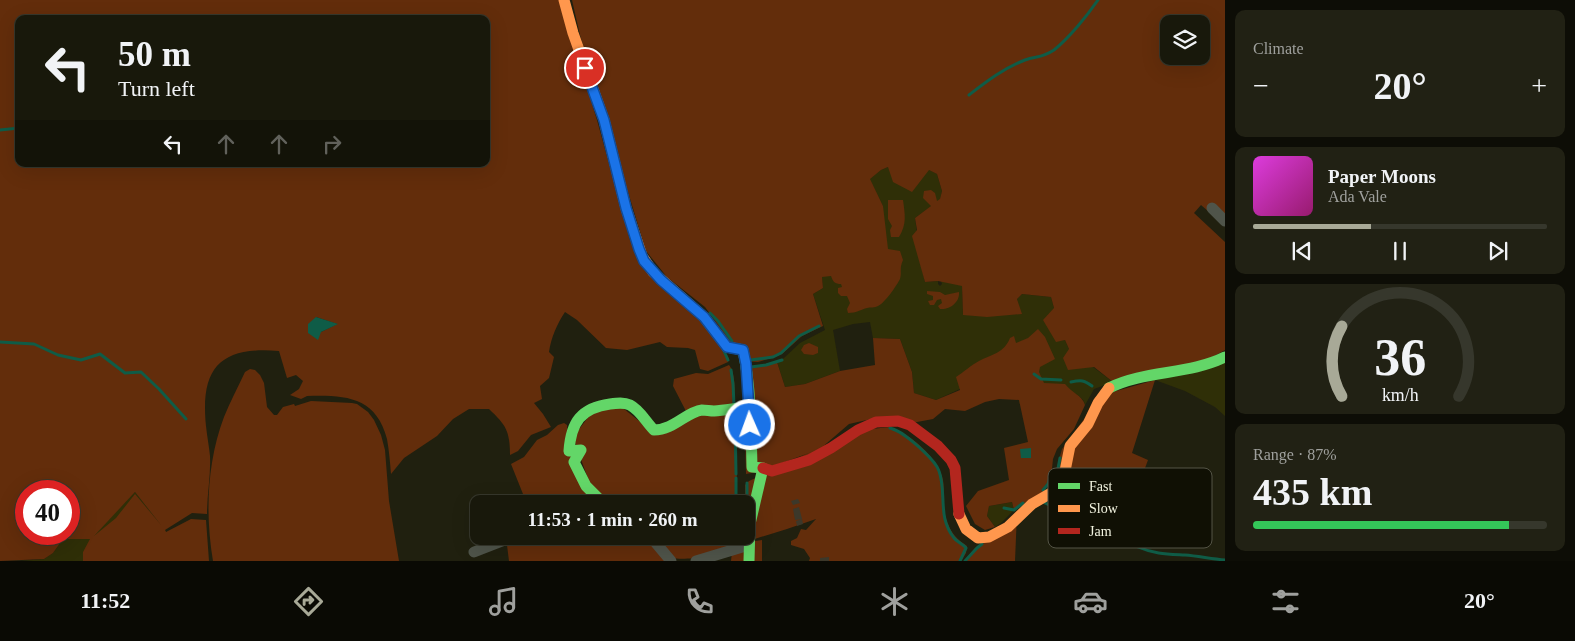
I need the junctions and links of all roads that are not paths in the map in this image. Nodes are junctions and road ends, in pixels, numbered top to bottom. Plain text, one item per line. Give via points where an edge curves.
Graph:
1 (564, 0) edge
2 (1212, 208) dead end
3 (1225, 221) edge
4 (1225, 357) edge
5 (750, 407) junction
6 (764, 468) junction
7 (1066, 468) edge
8 (595, 495) edge
9 (1048, 495) edge
10 (755, 504) edge
11 (492, 545) edge
12 (658, 545) edge
13 (749, 545) joint
14 (474, 552) dead end
15 (671, 561) edge
16 (696, 561) edge
17 (749, 561) edge

1 - 5 street via 604,120 626,208 644,261 704,317 727,347 743,350
2 - 3 street
4 - 7 street via 1186,370 1109,386 1088,424 1070,446
5 - 6 street via 752,467
5 - 8 street via 702,410 661,430 654,430 629,404 605,405 588,411 573,425 569,451 580,450 574,462 586,486
6 - 9 street via 772,471 809,460 876,422 898,421 910,425 951,460 955,468 958,513 966,529 978,538 990,537 1008,527 1032,504
6 - 10 street
11 - 14 street
12 - 15 street
13 - 16 street
13 - 17 street

